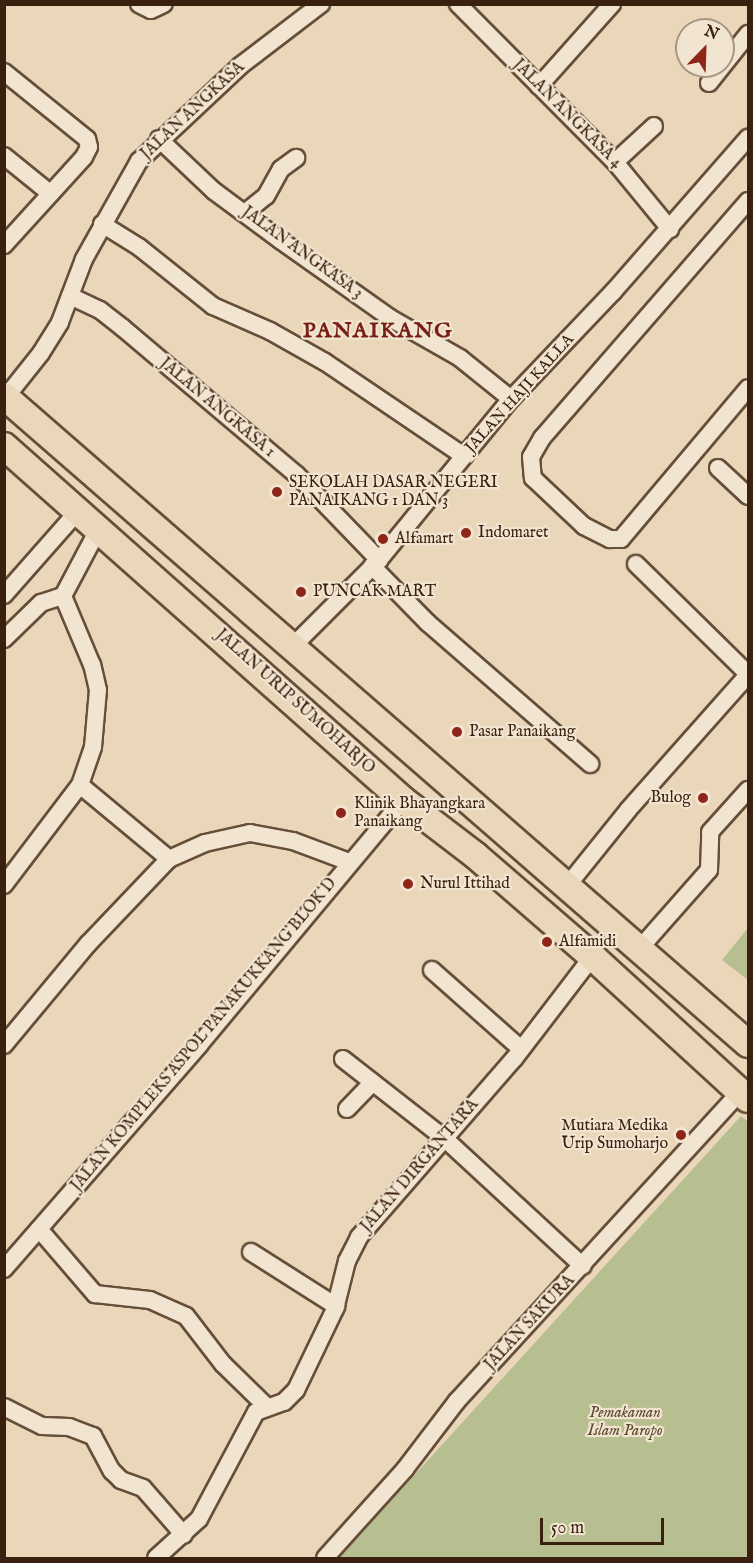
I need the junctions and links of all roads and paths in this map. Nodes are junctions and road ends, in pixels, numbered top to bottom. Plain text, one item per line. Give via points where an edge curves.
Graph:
1 (139, 4) edge
2 (164, 4) edge
3 (321, 4) edge
4 (458, 4) edge
5 (612, 4) edge
6 (748, 34) edge
7 (7, 79) edge
8 (709, 83) dead end
9 (539, 86) junction
10 (654, 126) dead end
11 (748, 138) edge
12 (159, 139) junction
13 (4, 156) edge
14 (296, 158) dead end
15 (615, 162) junction
16 (51, 194) junction
17 (748, 201) edge
18 (246, 212) junction
19 (102, 224) junction
20 (670, 229) junction
21 (4, 245) edge
22 (70, 296) junction
23 (748, 388) edge
24 (5, 396) edge
25 (511, 399) junction
26 (4, 446) edge
27 (464, 456) junction
28 (718, 468) dead end
29 (748, 496) edge
30 (78, 511) junction
31 (98, 530) junction
32 (375, 563) junction
33 (636, 564) dead end
34 (4, 595) edge
35 (63, 596) junction
36 (4, 639) edge
37 (291, 648) junction
38 (748, 674) edge
39 (591, 764) dead end
40 (80, 785) junction
41 (748, 790) edge
42 (404, 800) junction
43 (169, 859) junction
44 (349, 862) junction
45 (4, 885) edge
46 (567, 886) junction
47 (641, 947) junction
48 (592, 957) junction
49 (432, 970) dead end
50 (7, 1038) edge
51 (748, 1044) edge
52 (521, 1049) junction
53 (343, 1059) dead end
54 (373, 1082) junction
55 (744, 1096) edge
56 (347, 1109) dead end
57 (443, 1137) junction
58 (39, 1229) junction
59 (251, 1252) dead end
60 (583, 1266) junction
61 (4, 1269) edge
62 (336, 1306) junction
63 (266, 1406) junction
64 (4, 1407) edge
65 (184, 1535) junction
66 (156, 1558) edge
67 (325, 1558) edge

1 - 2 street via 151,10
3 - 12 street, JALAN ANGKASA via 280,32
4 - 9 street, JALAN ANGKASA 4
5 - 9 street
6 - 8 street
7 - 16 street via 87,139 84,157
9 - 15 street, JALAN ANGKASA 4
10 - 15 street
11 - 20 street, JALAN HAJI KALLA
12 - 18 street, JALAN ANGKASA 3 via 214,191
12 - 19 street, JALAN ANGKASA via 139,161
13 - 16 street
14 - 18 street via 281,169 266,196
15 - 20 street, JALAN ANGKASA 4
16 - 21 street
17 - 23 street via 576,394 542,438 529,468 533,478 584,526 610,539 621,539
18 - 25 street, JALAN ANGKASA 3 via 390,318 460,358
19 - 22 street, JALAN ANGKASA
19 - 27 street via 139,247 213,306 270,331 325,362
20 - 25 street, JALAN HAJI KALLA
22 - 24 street, JALAN ANGKASA via 41,353
22 - 32 street, JALAN ANGKASA 1 via 100,310 123,328 287,467
24 - 37 highway
25 - 27 street, JALAN HAJI KALLA
26 - 30 highway, JALAN URIP SUMOHARJO
27 - 32 street, JALAN HAJI KALLA
28 - 29 street
30 - 31 highway, JALAN URIP SUMOHARJO
30 - 34 street
31 - 35 street
31 - 42 highway, JALAN URIP SUMOHARJO
32 - 37 street, JALAN HAJI KALLA
32 - 39 street, JALAN ANGKASA 1 via 428,623
33 - 38 street
35 - 36 street via 41,603
35 - 40 street via 92,665 98,690 93,747
37 - 46 highway
38 - 46 street
40 - 43 street
40 - 45 street
41 - 47 street via 710,832 709,870
42 - 44 street, JALAN KOMPLEKS ASPOL PANAKUKKANG BLOK D
42 - 48 highway, JALAN URIP SUMOHARJO
43 - 44 street via 205,843 250,833 293,841
43 - 50 street via 88,944
44 - 58 street, JALAN KOMPLEKS ASPOL PANAKUKKANG BLOK D via 200,1044
46 - 47 highway
47 - 51 highway
48 - 52 street, JALAN DIRGANTARA
48 - 55 highway, JALAN URIP SUMOHARJO
49 - 52 street
52 - 57 street, JALAN DIRGANTARA
53 - 54 street
54 - 56 street
54 - 57 street
55 - 60 street, JALAN SAKURA
57 - 60 street
57 - 62 street, JALAN DIRGANTARA via 359,1237 347,1261
58 - 61 street, JALAN KOMPLEKS ASPOL PANAKUKKANG BLOK D
58 - 63 street via 95,1294 150,1300 186,1316 223,1364
59 - 62 street
60 - 67 street, JALAN SAKURA via 457,1401 405,1469
62 - 63 street, JALAN DIRGANTARA via 296,1390 284,1402
63 - 65 street, JALAN DIRGANTARA via 252,1418 206,1507
64 - 65 street via 42,1426 69,1427 93,1436 112,1471 122,1480 143,1488
65 - 66 street, JALAN DIRGANTARA

